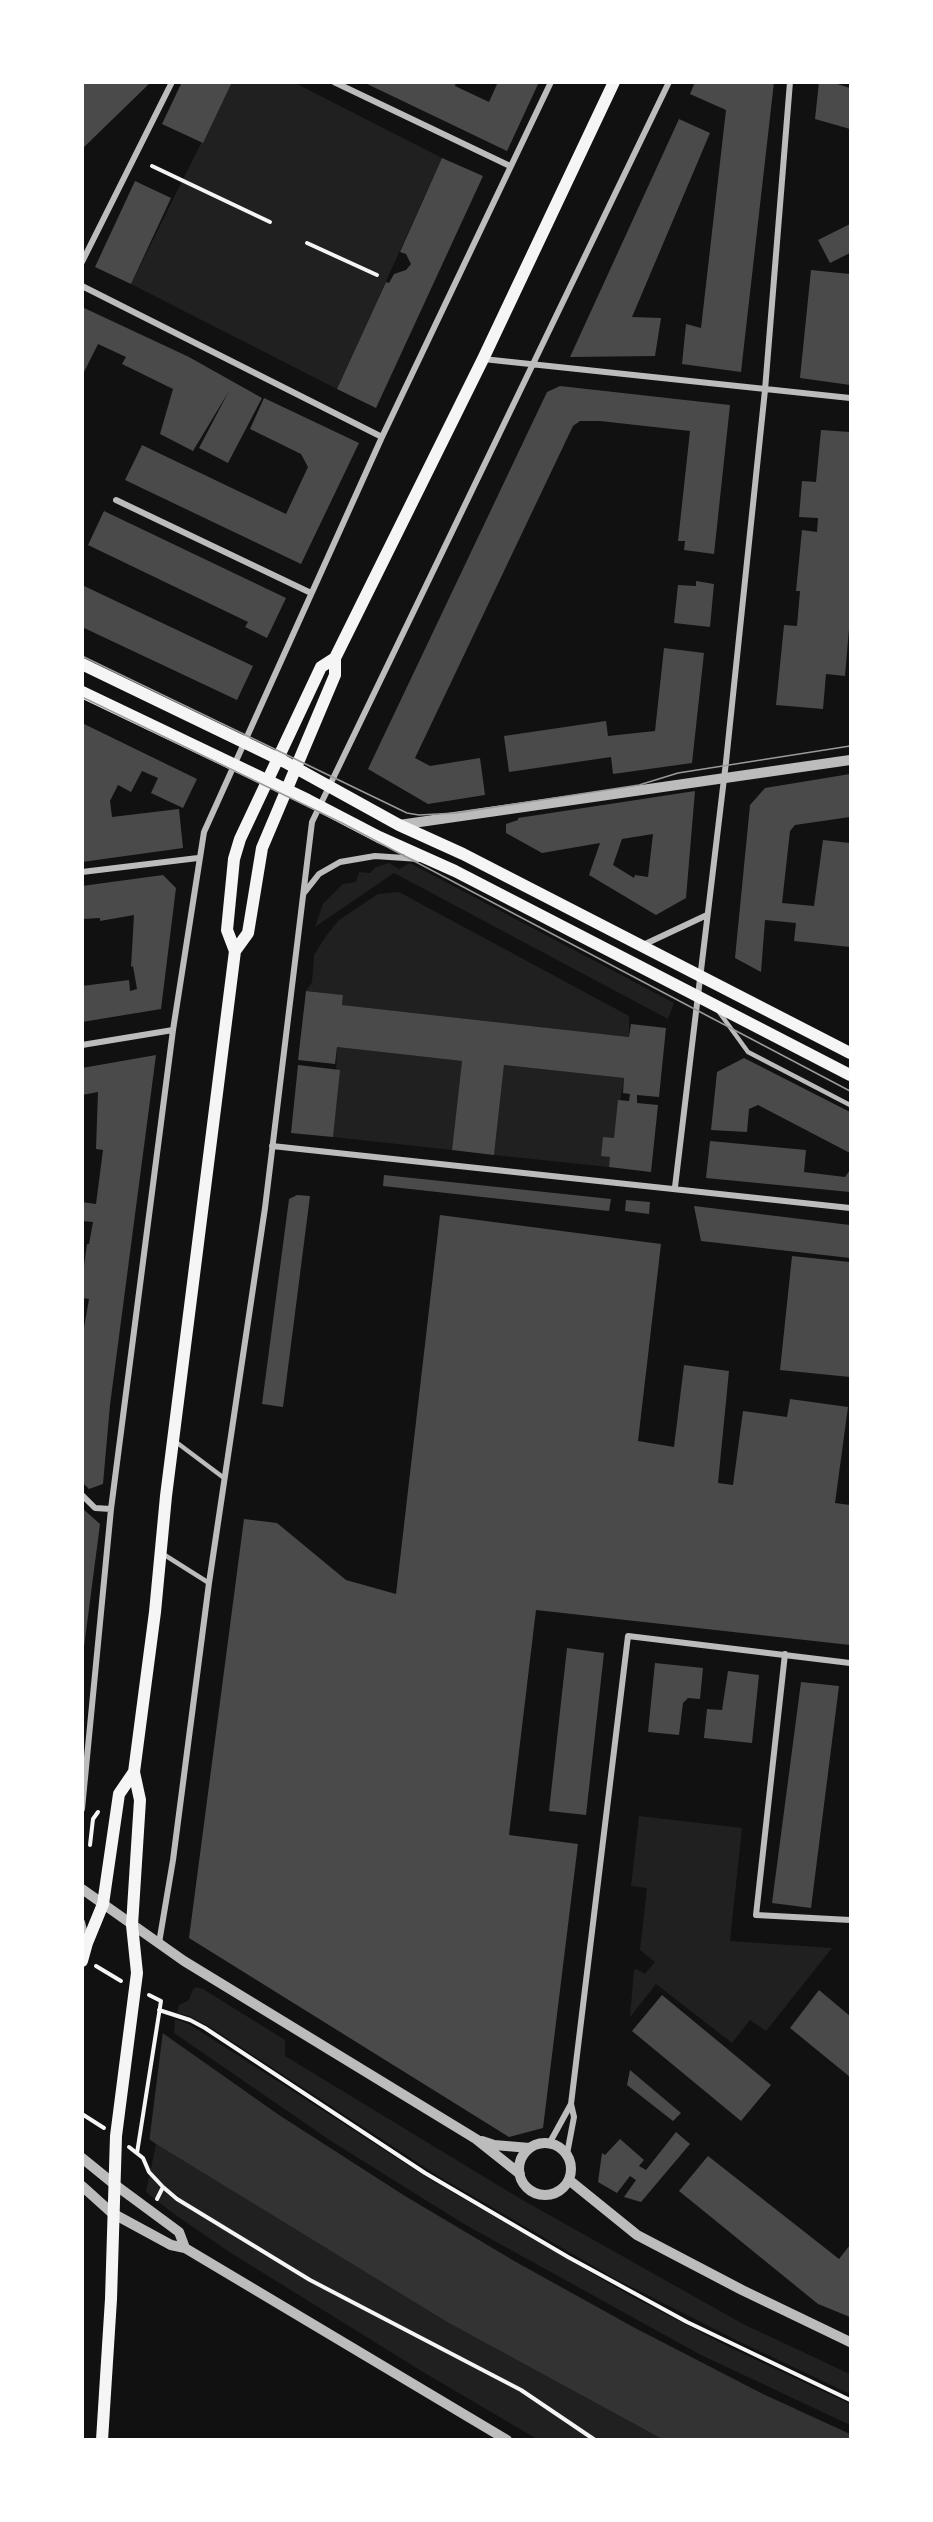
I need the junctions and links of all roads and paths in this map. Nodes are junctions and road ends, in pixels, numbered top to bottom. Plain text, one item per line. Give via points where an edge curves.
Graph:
1 (172, 82) edge
2 (333, 82) edge
3 (551, 82) edge
4 (614, 82) edge
5 (669, 82) edge
6 (790, 82) edge
7 (152, 166) dead end
8 (510, 166) junction
9 (270, 222) dead end
10 (307, 243) dead end
11 (82, 262) edge
12 (377, 275) dead end
13 (82, 286) edge
14 (483, 359) junction
15 (533, 365) junction
16 (765, 390) junction
17 (850, 398) edge
18 (382, 437) junction
19 (116, 500) dead end
20 (311, 594) junction
21 (334, 658) junction
22 (82, 664) edge
23 (82, 692) edge
24 (244, 742) junction
25 (277, 758) junction
26 (850, 760) edge
27 (233, 764) junction
28 (296, 768) junction
29 (267, 780) junction
30 (724, 780) junction
31 (328, 787) junction
32 (287, 790) junction
33 (319, 805) junction
34 (399, 825) junction
35 (198, 858) junction
36 (433, 861) junction
37 (82, 872) edge
38 (302, 899) junction
39 (707, 915) junction
40 (643, 945) junction
41 (235, 951) junction
42 (700, 975) junction
43 (698, 996) junction
44 (714, 1005) junction
45 (173, 1030) junction
46 (82, 1045) edge
47 (850, 1053) edge
48 (850, 1075) edge
49 (850, 1106) edge
50 (272, 1146) junction
51 (675, 1187) junction
52 (850, 1208) edge
53 (174, 1440) junction
54 (224, 1478) junction
55 (82, 1495) edge
56 (111, 1509) junction
57 (160, 1552) junction
58 (209, 1583) junction
59 (785, 1654) junction
60 (850, 1663) edge
61 (134, 1772) junction
62 (82, 1809) edge
63 (98, 1812) dead end
64 (90, 1845) dead end
65 (82, 1889) edge
66 (103, 1904) junction
67 (850, 1920) edge
68 (82, 1922) edge
69 (132, 1925) junction
70 (87, 1943) junction
71 (159, 1944) junction
72 (82, 1961) edge
73 (161, 2001) dead end
74 (159, 2010) junction
75 (571, 2104) junction
76 (476, 2139) junction
77 (549, 2144) junction
78 (530, 2148) junction
79 (137, 2153) dead end
80 (567, 2154) junction
81 (82, 2158) edge
82 (520, 2174) junction
83 (569, 2180) junction
84 (114, 2184) junction
85 (82, 2186) edge
86 (151, 2211) junction
87 (112, 2213) junction
88 (185, 2248) junction
89 (850, 2342) edge
90 (850, 2400) edge
91 (102, 2439) edge
92 (507, 2439) edge
93 (595, 2439) edge

1 - 11 street
2 - 8 street
3 - 8 street
4 - 14 main road
5 - 15 street
6 - 16 street
7 - 9 path
8 - 18 street
10 - 12 path
13 - 18 street
14 - 15 street
14 - 21 main road
15 - 16 street
15 - 31 street
16 - 17 street
16 - 30 street
18 - 20 street
19 - 20 street
20 - 24 street
21 - 25 main road via 321,667
21 - 28 main road via 335,675
22 - 24 main road
23 - 27 main road
24 - 25 main road
24 - 27 street
25 - 28 main road
25 - 29 main road
26 - 30 street
27 - 29 main road
27 - 35 street via 204,832
28 - 31 main road
28 - 32 main road
29 - 32 main road
29 - 41 main road via 234,859 227,930
30 - 34 street
30 - 39 street
31 - 33 street
31 - 34 main road
32 - 33 main road
32 - 41 main road via 262,848 248,933
33 - 36 main road
33 - 38 street via 312,822
34 - 40 main road
35 - 37 street
35 - 45 street
36 - 38 street via 375,856 340,862 319,873
36 - 43 main road
38 - 50 street
39 - 40 street
39 - 42 street
40 - 42 main road
41 - 53 main road
42 - 43 street
42 - 47 main road
43 - 44 main road
43 - 51 street
44 - 48 main road
44 - 49 lane via 748,1052
45 - 46 street
45 - 56 street
50 - 51 street
50 - 54 street
51 - 52 street
53 - 54 lane
53 - 57 main road
54 - 58 street
55 - 56 street via 95,1508
56 - 62 street
57 - 58 lane
57 - 61 main road
58 - 71 street
59 - 60 street
59 - 67 street via 756,1915
59 - 75 street via 627,1636
61 - 66 main road via 119,1794
61 - 69 main road via 140,1800
63 - 64 path via 93,1819
65 - 66 street
66 - 69 street
66 - 70 main road
68 - 70 street
69 - 71 street
69 - 84 main road via 137,1973 117,2127
70 - 72 main road
71 - 76 street
73 - 74 path
74 - 79 path
74 - 90 path via 205,2028 424,2173 568,2257 687,2322
75 - 77 street
75 - 80 street via 574,2117
76 - 78 street
76 - 82 street
77 - 78 street
77 - 80 street
78 - 82 street via 523,2155
80 - 83 street
81 - 84 street
82 - 83 street via 527,2188 543,2196 560,2191
83 - 89 street via 638,2235
84 - 86 street
84 - 87 main road
85 - 87 street
86 - 88 street via 179,2232
86 - 93 path via 163,2187 310,2280 521,2390
87 - 88 street via 171,2245
87 - 91 main road
88 - 92 street

